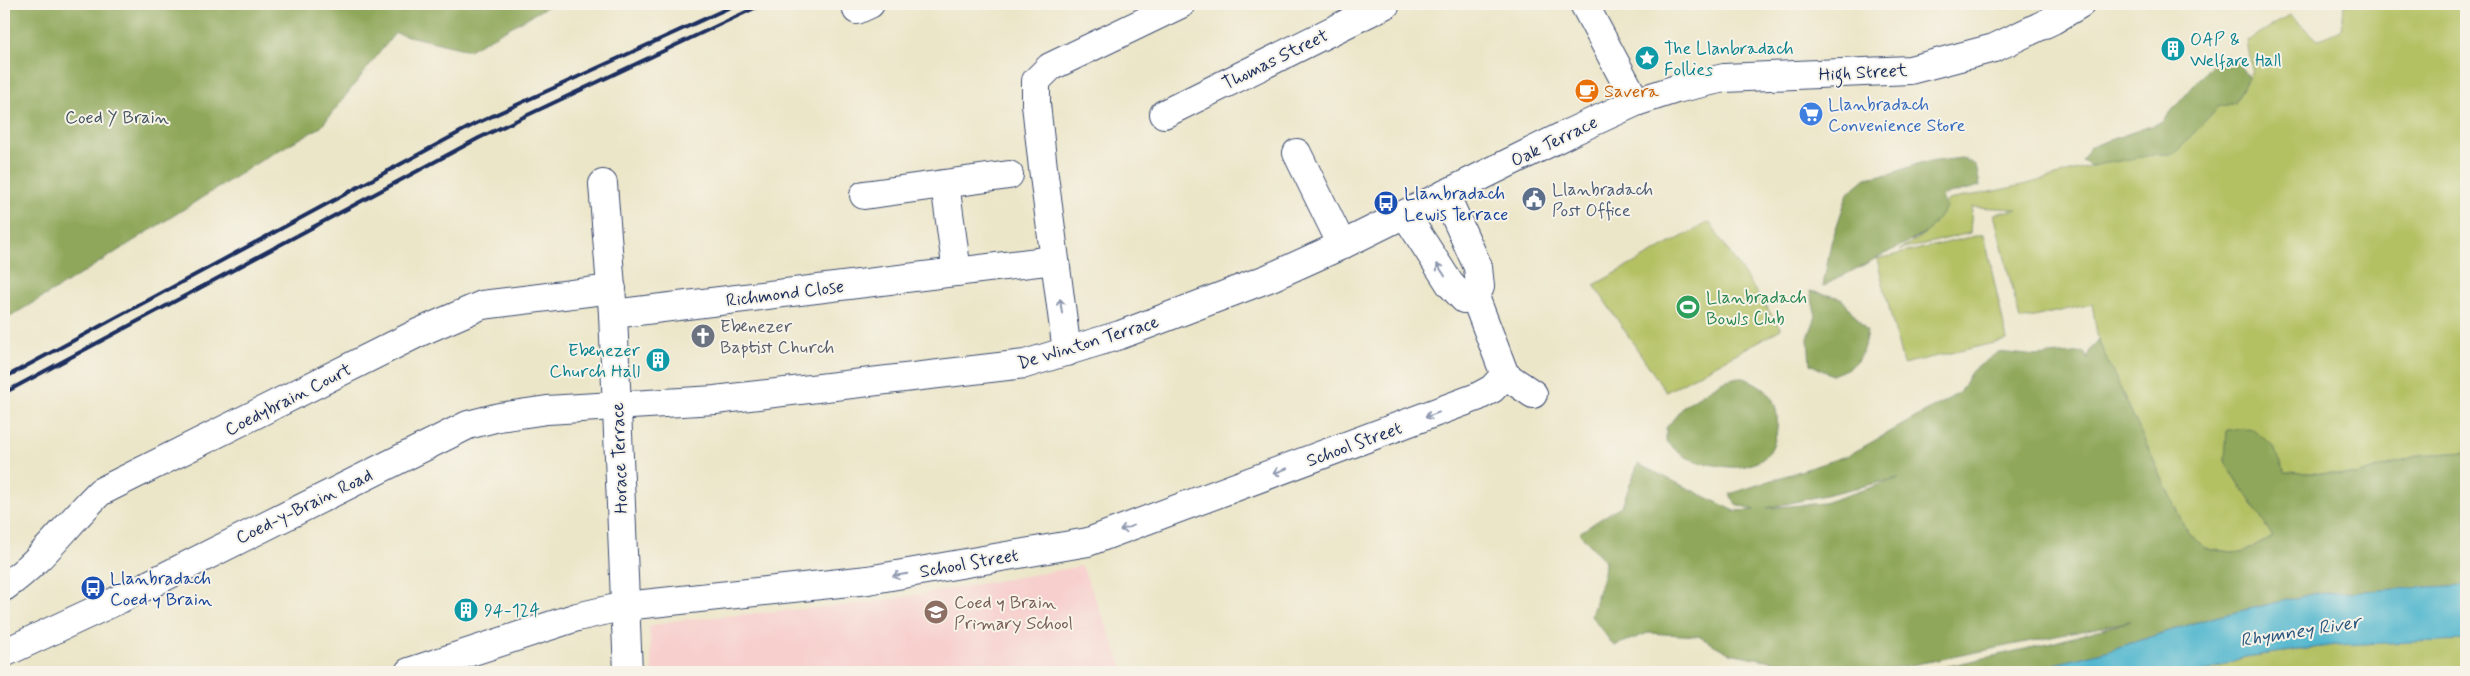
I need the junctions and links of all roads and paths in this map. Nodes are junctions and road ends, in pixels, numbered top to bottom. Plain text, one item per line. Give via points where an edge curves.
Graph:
1 (1181, 4) edge
2 (1386, 4) edge
3 (1584, 4) edge
4 (2080, 4) edge
5 (1636, 102) junction
6 (1164, 114) dead end
7 (1297, 153) dead end
8 (1009, 175) dead end
9 (603, 184) dead end
10 (945, 184) junction
11 (1445, 194) junction
12 (864, 195) dead end
13 (1405, 214) junction
14 (1342, 245) junction
15 (1054, 260) junction
16 (957, 272) junction
17 (1476, 297) junction
18 (612, 302) junction
19 (1067, 352) junction
20 (1505, 375) junction
21 (1533, 394) dead end
22 (617, 406) junction
23 (4, 587) edge
24 (625, 606) junction
25 (4, 653) edge
26 (409, 672) edge
27 (628, 672) edge

1 - 15 street via 1050,67 1036,81
2 - 6 street, Thomas Street
3 - 5 street
4 - 5 street, High Street via 1994,48 1910,70 1724,78
5 - 11 street, Oak Terrace
7 - 14 street
8 - 10 street
9 - 18 street, Horace Terrace
10 - 12 street
10 - 16 street
11 - 13 street, De Winton Terrace
11 - 17 street via 1478,268 1480,287
13 - 14 street, De Winton Terrace
17 -> 13 street via 1464,299 1450,284
14 - 19 street, De Winton Terrace via 1210,302
15 - 16 street, Richmond Close
19 -> 15 street
16 - 18 street, Richmond Close
17 - 20 street
18 - 22 street, Horace Terrace
18 - 23 street, Coedybrain Court via 482,306 420,332 100,492 49,549
19 - 22 street, De Winton Terrace via 1025,364 979,370 715,400
20 - 21 street
20 -> 24 street, School Street via 1478,398 1088,542 868,580
22 - 24 street, Horace Terrace
22 - 25 street, Coed-y-Brain Road via 547,410 468,425 120,599
24 - 26 street, School Street via 577,617
24 - 27 street, Horace Terrace

